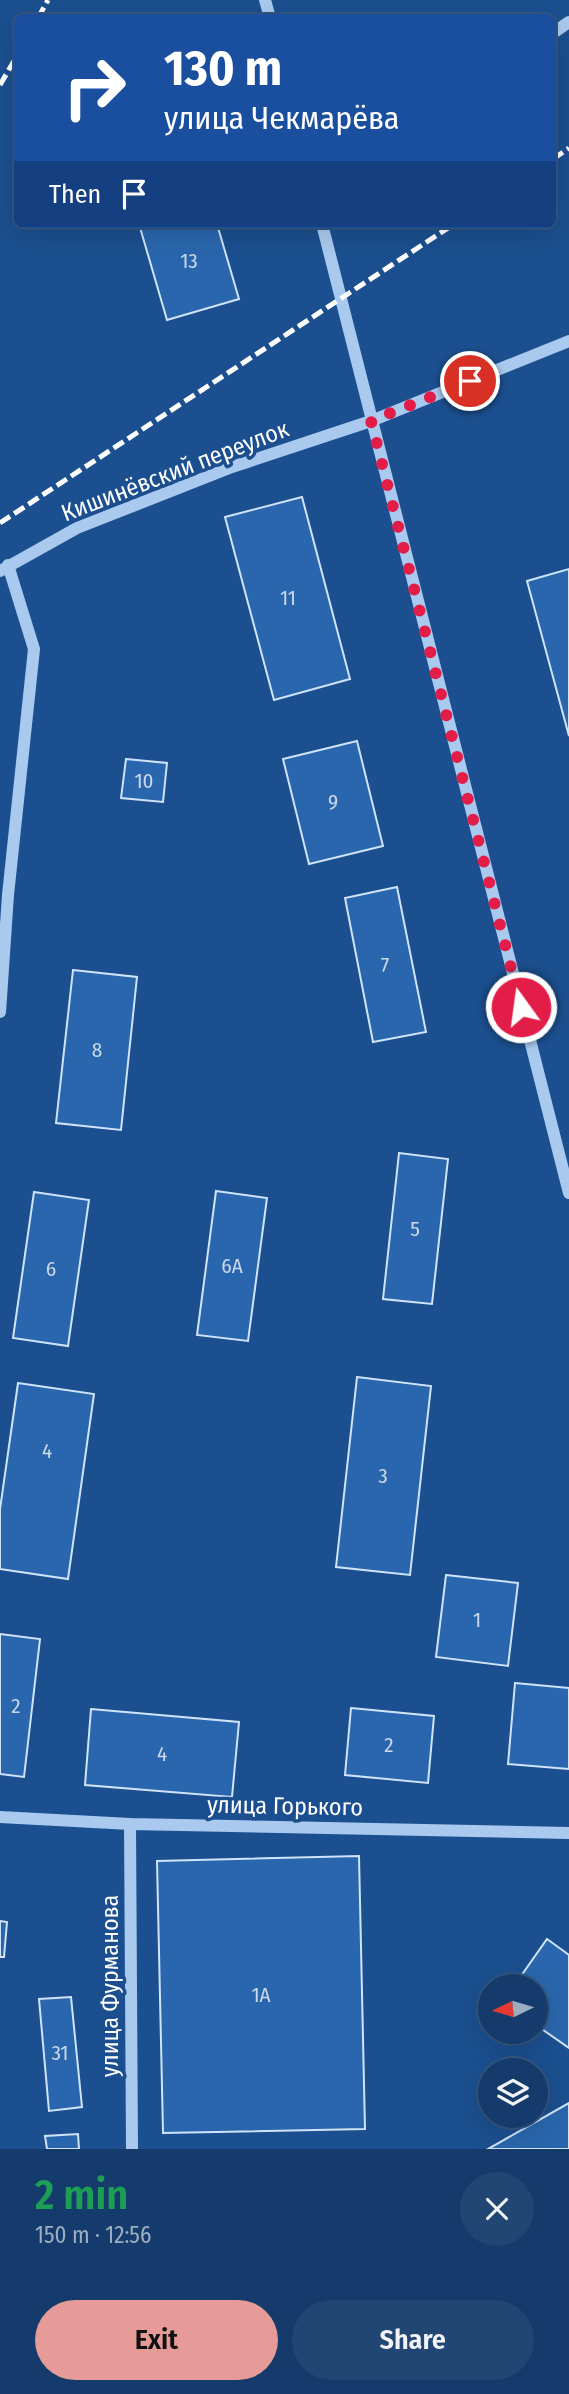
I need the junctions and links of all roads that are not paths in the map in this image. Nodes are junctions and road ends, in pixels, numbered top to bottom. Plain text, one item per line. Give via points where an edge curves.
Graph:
1 (324, 228) edge
2 (569, 341) edge
3 (371, 421) junction
4 (4, 568) edge
5 (0, 1012) edge
6 (569, 1194) edge
7 (0, 1817) edge
8 (130, 1824) junction
9 (569, 1833) edge
10 (132, 2149) edge

1 - 3 street
2 - 3 street, Кишинёвский переулок
3 - 4 street, Кишинёвский переулок via 232,467 77,528
3 - 6 street
4 - 5 street via 34,649
7 - 8 street, улица Горького
8 - 9 street, улица Горького
8 - 10 street, улица Фурманова

